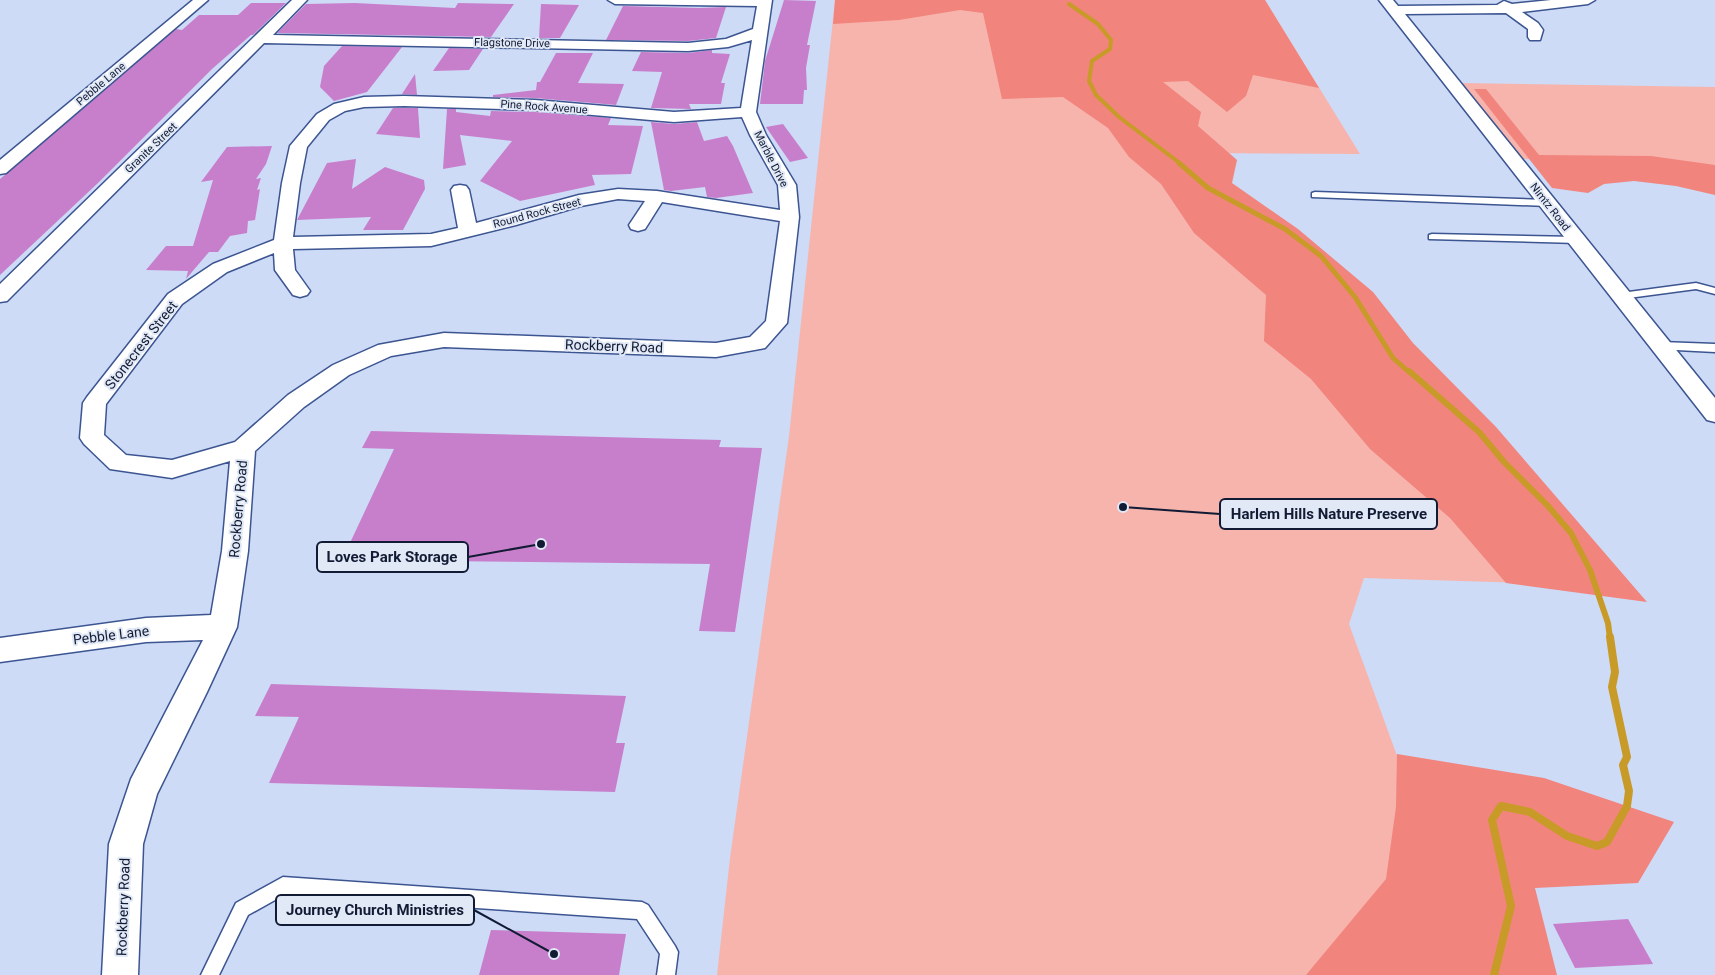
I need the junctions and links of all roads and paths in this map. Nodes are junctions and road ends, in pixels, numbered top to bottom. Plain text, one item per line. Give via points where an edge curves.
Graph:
1 (300, 0) edge
2 (615, 0) edge
3 (1588, 0) edge
4 (204, 1) edge
5 (765, 1) edge
6 (1390, 5) edge
7 (1503, 5) edge
8 (760, 32) junction
9 (1535, 37) dead end
10 (263, 39) junction
11 (748, 112) junction
12 (0, 169) edge
13 (460, 190) dead end
14 (657, 196) junction
15 (1315, 196) dead end
16 (1547, 203) junction
17 (790, 217) junction
18 (638, 225) dead end
19 (468, 231) junction
20 (1432, 237) dead end
21 (1576, 240) junction
22 (282, 243) junction
23 (300, 291) dead end
24 (1715, 291) edge
25 (0, 296) edge
26 (1621, 296) junction
27 (757, 343) joint
28 (1660, 346) junction
29 (1715, 348) edge
30 (1715, 414) edge
31 (243, 448) junction
32 (223, 627) junction
33 (0, 650) edge
34 (120, 975) edge
35 (210, 975) edge
36 (666, 975) edge

1 - 10 street, Granite Street
2 - 5 street
3 - 7 street
4 - 12 street, Pebble Lane
5 - 8 street
6 - 7 street
6 - 16 street, Nimtz Road
7 - 9 street via 1533,26
8 - 10 street, Flagstone Drive via 728,43 688,47
8 - 11 street
10 - 25 street, Granite Street
11 - 17 street, Marble Drive via 787,185
11 - 22 street, Pine Rock Avenue via 674,117 535,105 404,101 364,102 340,107 323,117 299,146
13 - 19 street
14 - 17 street, Round Rock Street
14 - 18 street
14 - 19 street, Round Rock Street via 618,194 580,201
15 - 16 lane
16 - 21 street, Nimtz Road
17 - 27 street, Marble Drive via 776,323
19 - 22 street, Round Rock Street via 431,240
20 - 21 lane
21 - 26 street, Nimtz Road
22 - 23 street via 285,270
22 - 31 street, Stonecrest Street via 220,268 175,300 95,403 92,438 119,463 172,469
24 - 26 lane via 1696,286
26 - 28 street, Nimtz Road
27 - 31 street, Rockberry Road via 716,350 444,340 386,350 341,370 303,396
28 - 29 lane
28 - 30 street, Nimtz Road
31 - 32 street, Rockberry Road via 235,551
32 - 33 street, Pebble Lane via 146,630
32 - 34 street, Rockberry Road via 142,790 126,844
35 - 36 lane via 242,909 283,886 642,911 669,952

